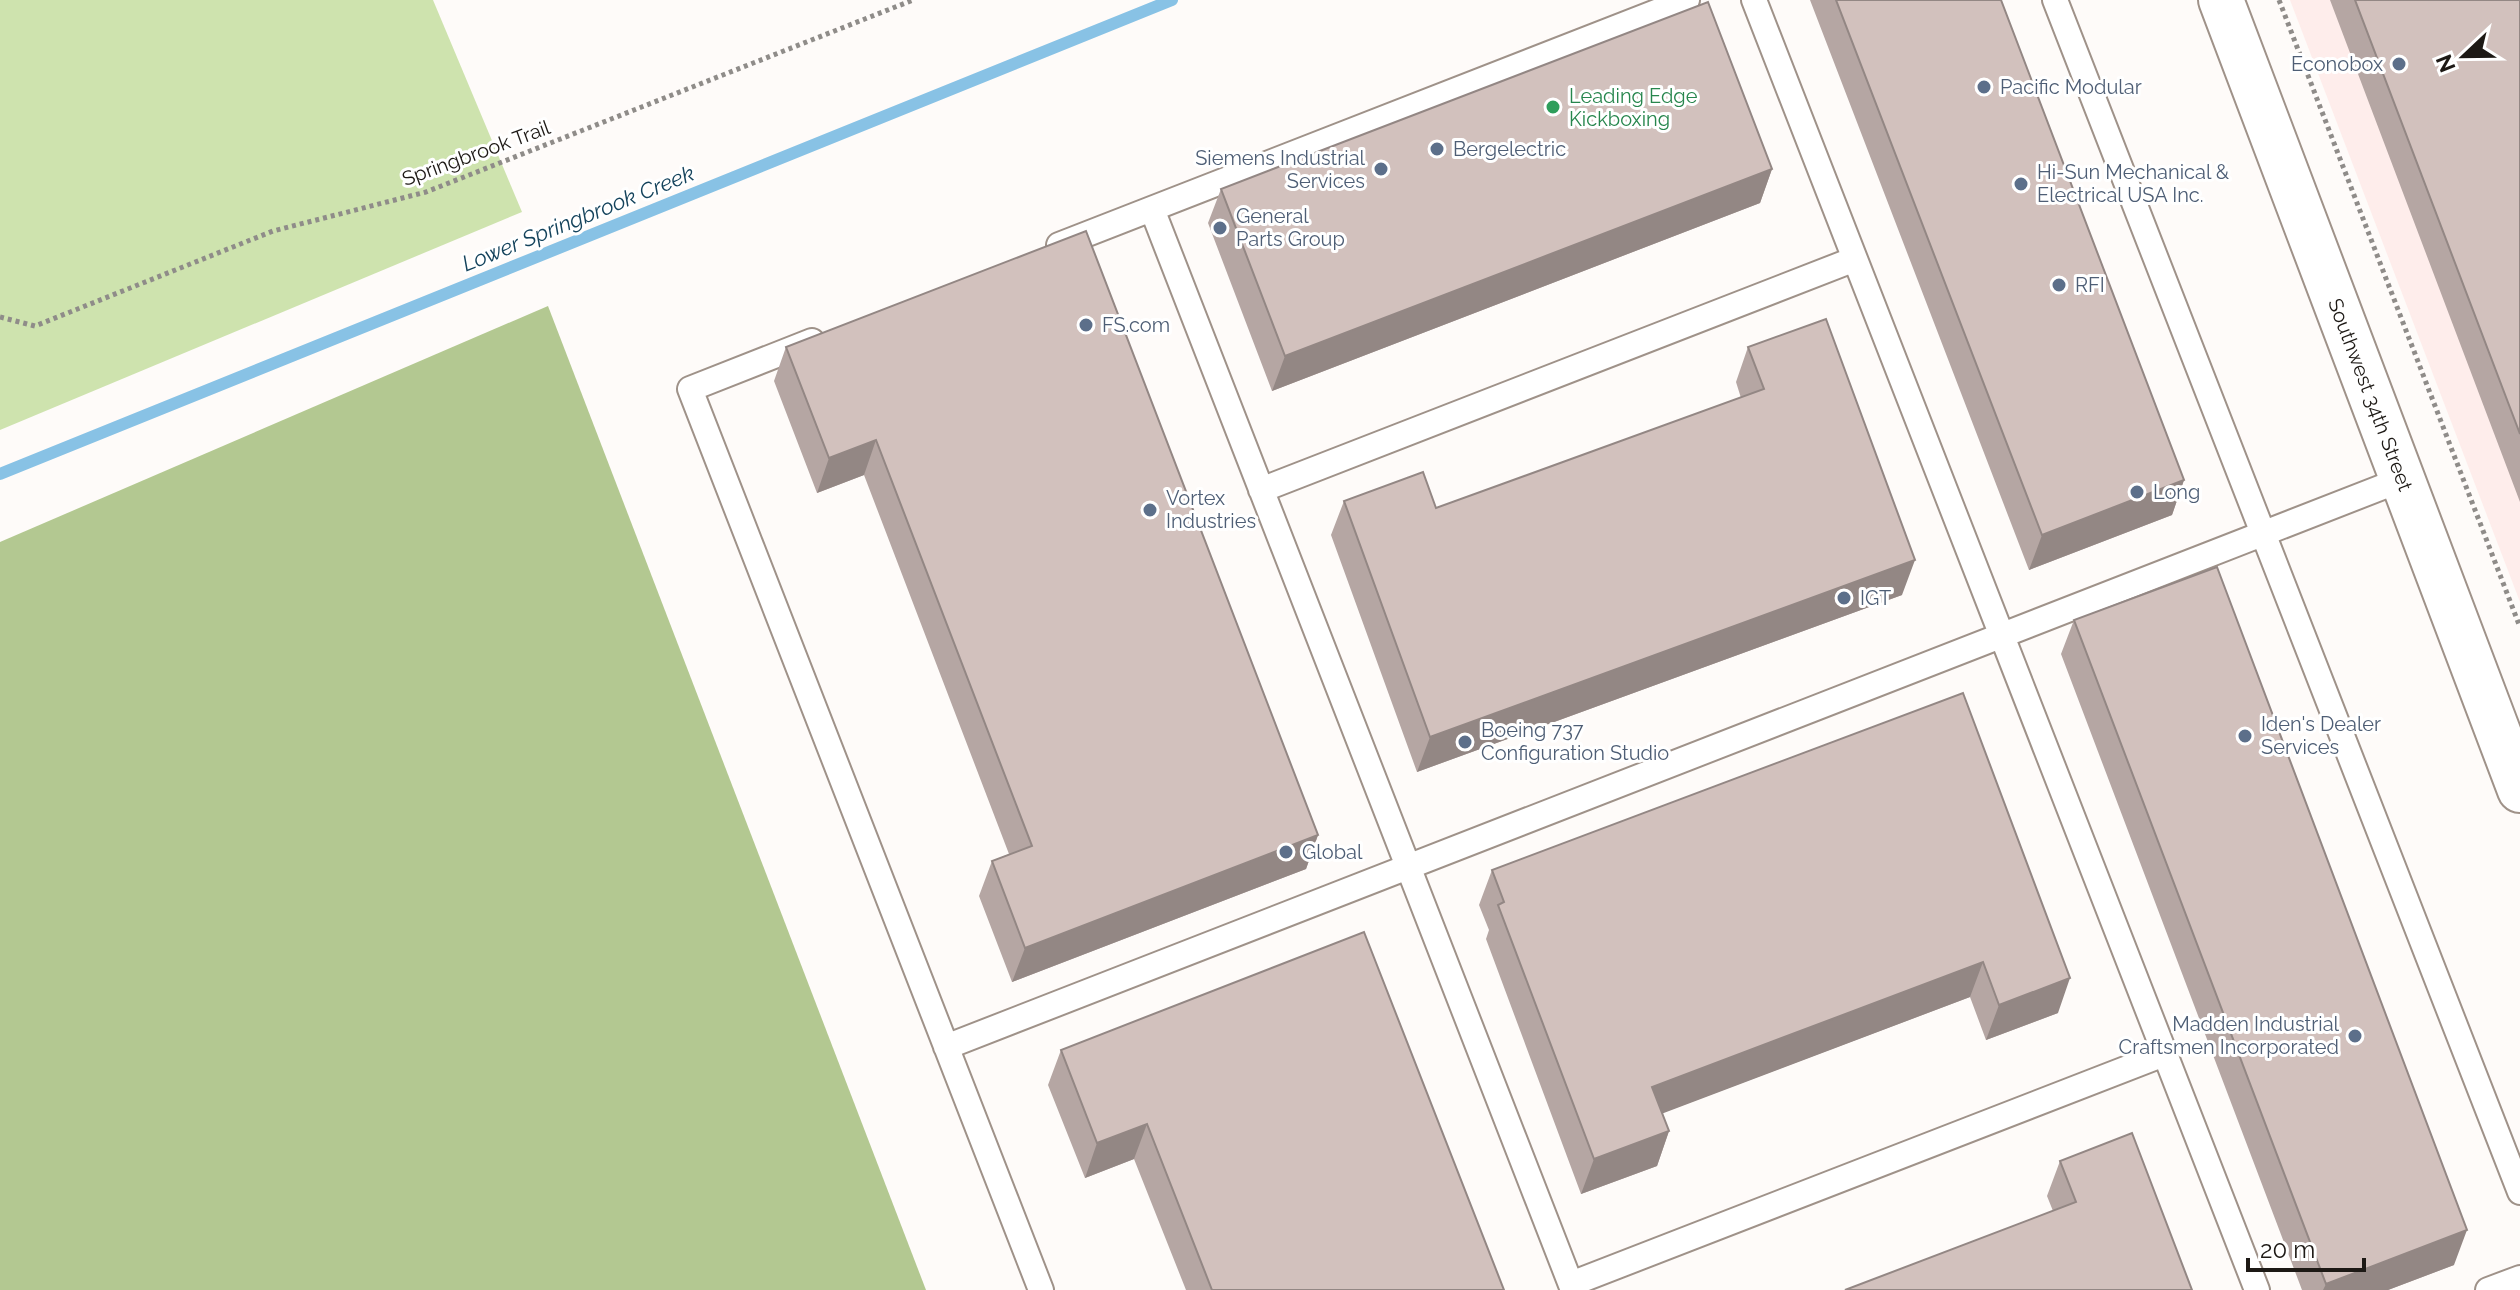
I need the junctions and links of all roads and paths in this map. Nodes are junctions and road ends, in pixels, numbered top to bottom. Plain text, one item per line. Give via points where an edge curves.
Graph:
1 (913, 0) edge
2 (1687, 0) edge
3 (1754, 0) edge
4 (2055, 0) edge
5 (2221, 0) edge
6 (2279, 0) edge
7 (1152, 209) junction
8 (1032, 255) edge
9 (1855, 259) junction
10 (0, 317) edge
11 (839, 331) edge
12 (2403, 479) junction
13 (1261, 490) junction
14 (2263, 534) junction
15 (2520, 627) edge
16 (2002, 636) junction
17 (2509, 729) edge
18 (2520, 790) edge
19 (1408, 867) junction
20 (946, 1047) junction
21 (2164, 1054) junction
22 (2520, 1192) edge
23 (2520, 1278) edge
24 (1572, 1287) edge
25 (1041, 1290) edge
26 (2257, 1290) edge
27 (2488, 1290) edge

1 - 10 path, Springbrook Trail via 426,192 273,231 35,326
2 - 7 lane
3 - 9 lane
4 - 14 lane
5 - 12 street, Southwest 34th Street
6 - 15 path
7 - 8 lane
7 - 13 lane
9 - 13 lane
9 - 16 lane
11 - 20 lane via 690,389
12 - 14 lane
12 - 17 street, Southwest 34th Street
13 - 19 lane
14 - 16 lane
14 - 22 lane
16 - 19 lane
16 - 21 lane
17 - 18 street, Southwest 34th Street
19 - 20 lane
19 - 24 lane
20 - 25 lane
21 - 24 lane
21 - 26 lane
23 - 27 lane

